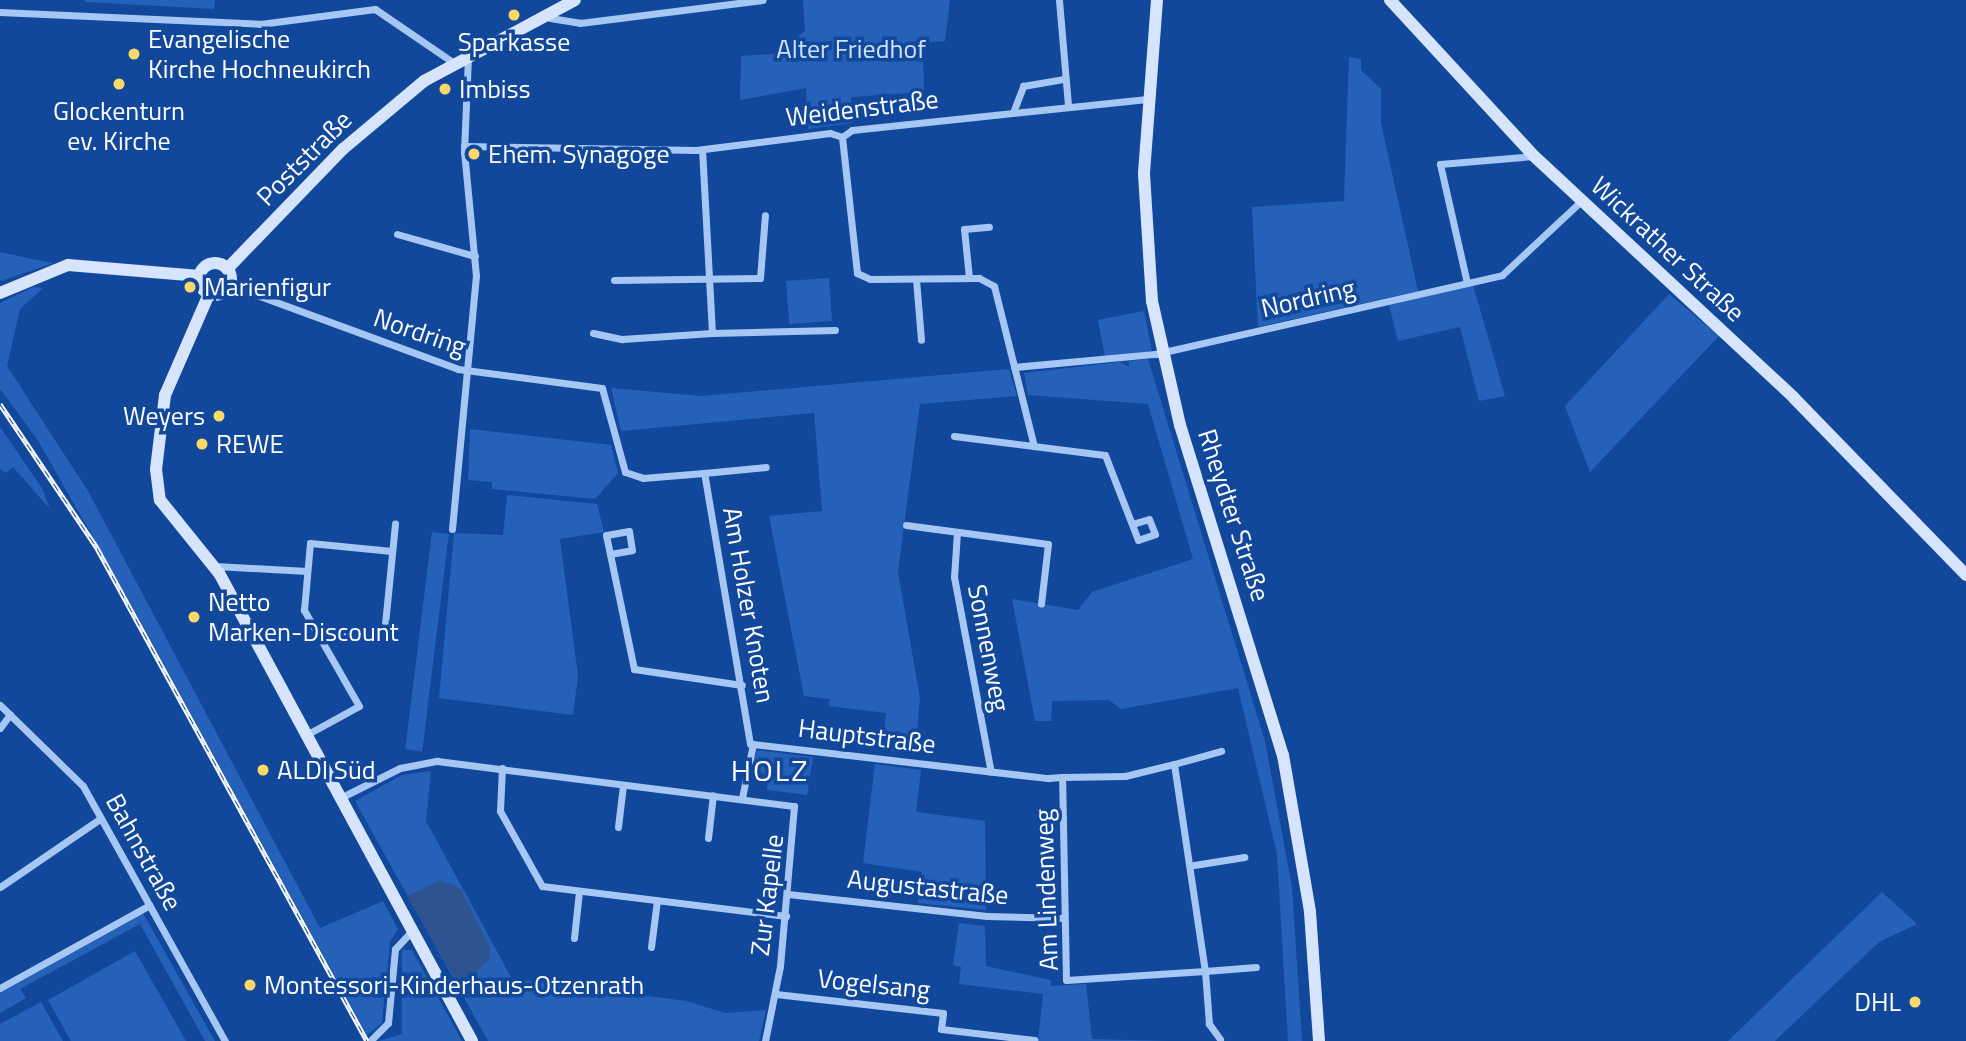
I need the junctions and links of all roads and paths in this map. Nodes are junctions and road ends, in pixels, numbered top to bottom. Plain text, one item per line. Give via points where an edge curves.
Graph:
1 (369, 0) edge
2 (575, 0) edge
3 (763, 0) edge
4 (1059, 0) edge
5 (1157, 0) edge
6 (1390, 0) edge
7 (371, 9) junction
8 (0, 12) edge
9 (550, 18) junction
10 (467, 54) junction
11 (451, 61) junction
12 (1064, 79) junction
13 (1147, 99) junction
14 (1068, 104) junction
15 (1014, 110) junction
16 (842, 137) junction
17 (464, 146) junction
18 (702, 150) junction
19 (1534, 156) junction
20 (1581, 201) junction
21 (765, 215) dead end
22 (989, 227) dead end
23 (397, 234) dead end
24 (475, 256) junction
25 (227, 269) junction
26 (200, 276) junction
27 (969, 278) junction
28 (916, 279) junction
29 (614, 280) dead end
30 (710, 280) junction
31 (1467, 283) junction
32 (230, 285) junction
33 (0, 293) edge
34 (209, 293) junction
35 (835, 330) dead end
36 (593, 333) dead end
37 (712, 333) junction
38 (921, 340) dead end
39 (1161, 353) junction
40 (1014, 367) junction
41 (468, 371) junction
42 (603, 389) joint
43 (954, 436) dead end
44 (1034, 446) junction
45 (766, 467) dead end
46 (705, 473) junction
47 (395, 523) dead end
48 (1133, 524) dead end
49 (906, 526) dead end
50 (452, 529) dead end
51 (957, 532) junction
52 (392, 551) junction
53 (610, 554) dead end
54 (215, 566) junction
55 (307, 571) junction
56 (1966, 575) edge
57 (1041, 604) dead end
58 (323, 641) junction
59 (742, 685) junction
60 (0, 705) edge
61 (10, 714) junction
62 (0, 728) edge
63 (306, 736) junction
64 (751, 744) junction
65 (1221, 751) dead end
66 (1174, 764) junction
67 (502, 768) junction
68 (991, 772) junction
69 (1062, 777) junction
70 (623, 785) junction
71 (713, 795) junction
72 (340, 798) junction
73 (743, 798) junction
74 (101, 818) junction
75 (618, 828) dead end
76 (708, 838) dead end
77 (1244, 857) dead end
78 (1194, 865) junction
79 (0, 887) edge
80 (579, 891) junction
81 (788, 894) junction
82 (657, 900) junction
83 (150, 905) junction
84 (786, 916) junction
85 (1063, 918) junction
86 (411, 932) junction
87 (574, 938) dead end
88 (651, 947) dead end
89 (1256, 967) dead end
90 (1205, 971) junction
91 (0, 988) edge
92 (776, 994) junction
93 (373, 1039) edge
94 (1220, 1039) dead end
95 (1034, 1040) edge
96 (225, 1041) edge
97 (472, 1041) edge
98 (765, 1041) edge
99 (1318, 1041) edge

1 - 7 street
2 - 9 street, Poststraße
3 - 9 street via 580,23
4 - 12 street
5 - 13 street, Rheydter Straße
6 - 19 street, Wickrather Straße
7 - 8 street via 260,24
7 - 11 street via 396,18
9 - 10 street, Poststraße
10 - 11 street, Poststraße
10 - 17 street via 472,74
11 - 25 street, Poststraße via 353,139
12 - 14 street
12 - 15 street via 1025,85 1015,95
13 - 14 street, Weidenstraße
13 - 39 street, Rheydter Straße via 1144,223
14 - 15 street, Weidenstraße
15 - 16 street, Weidenstraße via 852,130
16 - 18 street, Weidenstraße via 830,133
16 - 28 street via 855,271 864,278
17 - 18 street, Weidenstraße
17 - 24 street
18 - 30 street
19 - 20 street, Wickrather Straße
19 - 31 street via 1440,164
20 - 31 street, Nordring via 1512,271
20 - 56 street, Wickrather Straße via 1787,391
21 - 30 street via 762,276
22 - 27 street via 964,229
23 - 24 street
24 - 41 street
25 - 26 street via 210,264
25 - 32 street
26 - 33 street via 68,265
26 - 34 street
27 - 28 street
27 - 40 street via 986,280 999,292
28 - 38 street
29 - 30 street
30 - 37 street
31 - 39 street, Nordring
32 - 34 street
32 - 41 street, Nordring
34 - 54 street via 166,390 156,474 168,516
35 - 37 street
36 - 37 street via 625,339
39 - 40 street, Nordring
39 - 99 street, Rheydter Straße via 1279,738 1308,901
40 - 44 street
41 - 42 street, Nordring
41 - 50 street
42 - 46 street, Am Holzer Knoten via 625,472 643,478
43 - 44 street
44 - 48 street via 1108,457
45 - 46 street, Am Holzer Knoten
46 - 59 street, Am Holzer Knoten
47 - 52 street
49 - 51 street
51 - 57 street via 1048,544
51 - 68 street, Sonnenweg via 954,577
52 - 55 street via 310,543
52 - 58 street via 384,634 341,631
53 - 59 street via 634,669
54 - 55 street
54 - 63 street
55 - 58 street via 304,610
58 - 63 street via 359,706
59 - 64 street, Am Holzer Knoten
60 - 61 street, Bahnstraße
61 - 62 street
61 - 74 street, Bahnstraße via 76,776
63 - 72 street
64 - 68 street, Hauptstraße
64 - 73 street
65 - 66 street, Am Lindenweg
66 - 69 street, Am Lindenweg via 1125,776
66 - 78 street
67 - 70 street
67 - 72 street via 415,763
67 - 80 street via 499,809 538,883
68 - 69 street, Hauptstraße
69 - 85 street, Am Lindenweg
70 - 71 street
70 - 75 street
71 - 73 street
71 - 76 street
72 - 86 street
73 - 81 street, Zur Kapelle via 797,809
74 - 79 street
74 - 83 street, Bahnstraße
77 - 78 street
78 - 90 street
80 - 82 street
80 - 87 street
81 - 84 street, Zur Kapelle
81 - 85 street, Augustastraße via 987,916
82 - 84 street
82 - 88 street
83 - 91 street
83 - 96 street, Bahnstraße
84 - 92 street, Zur Kapelle
85 - 90 street, Am Lindenweg via 1066,980
86 - 93 street via 396,949 389,1020
86 - 97 street
89 - 90 street, Am Lindenweg
90 - 94 street via 1209,1024
92 - 95 street, Vogelsang via 943,1013 941,1029
92 - 98 street, Zur Kapelle

